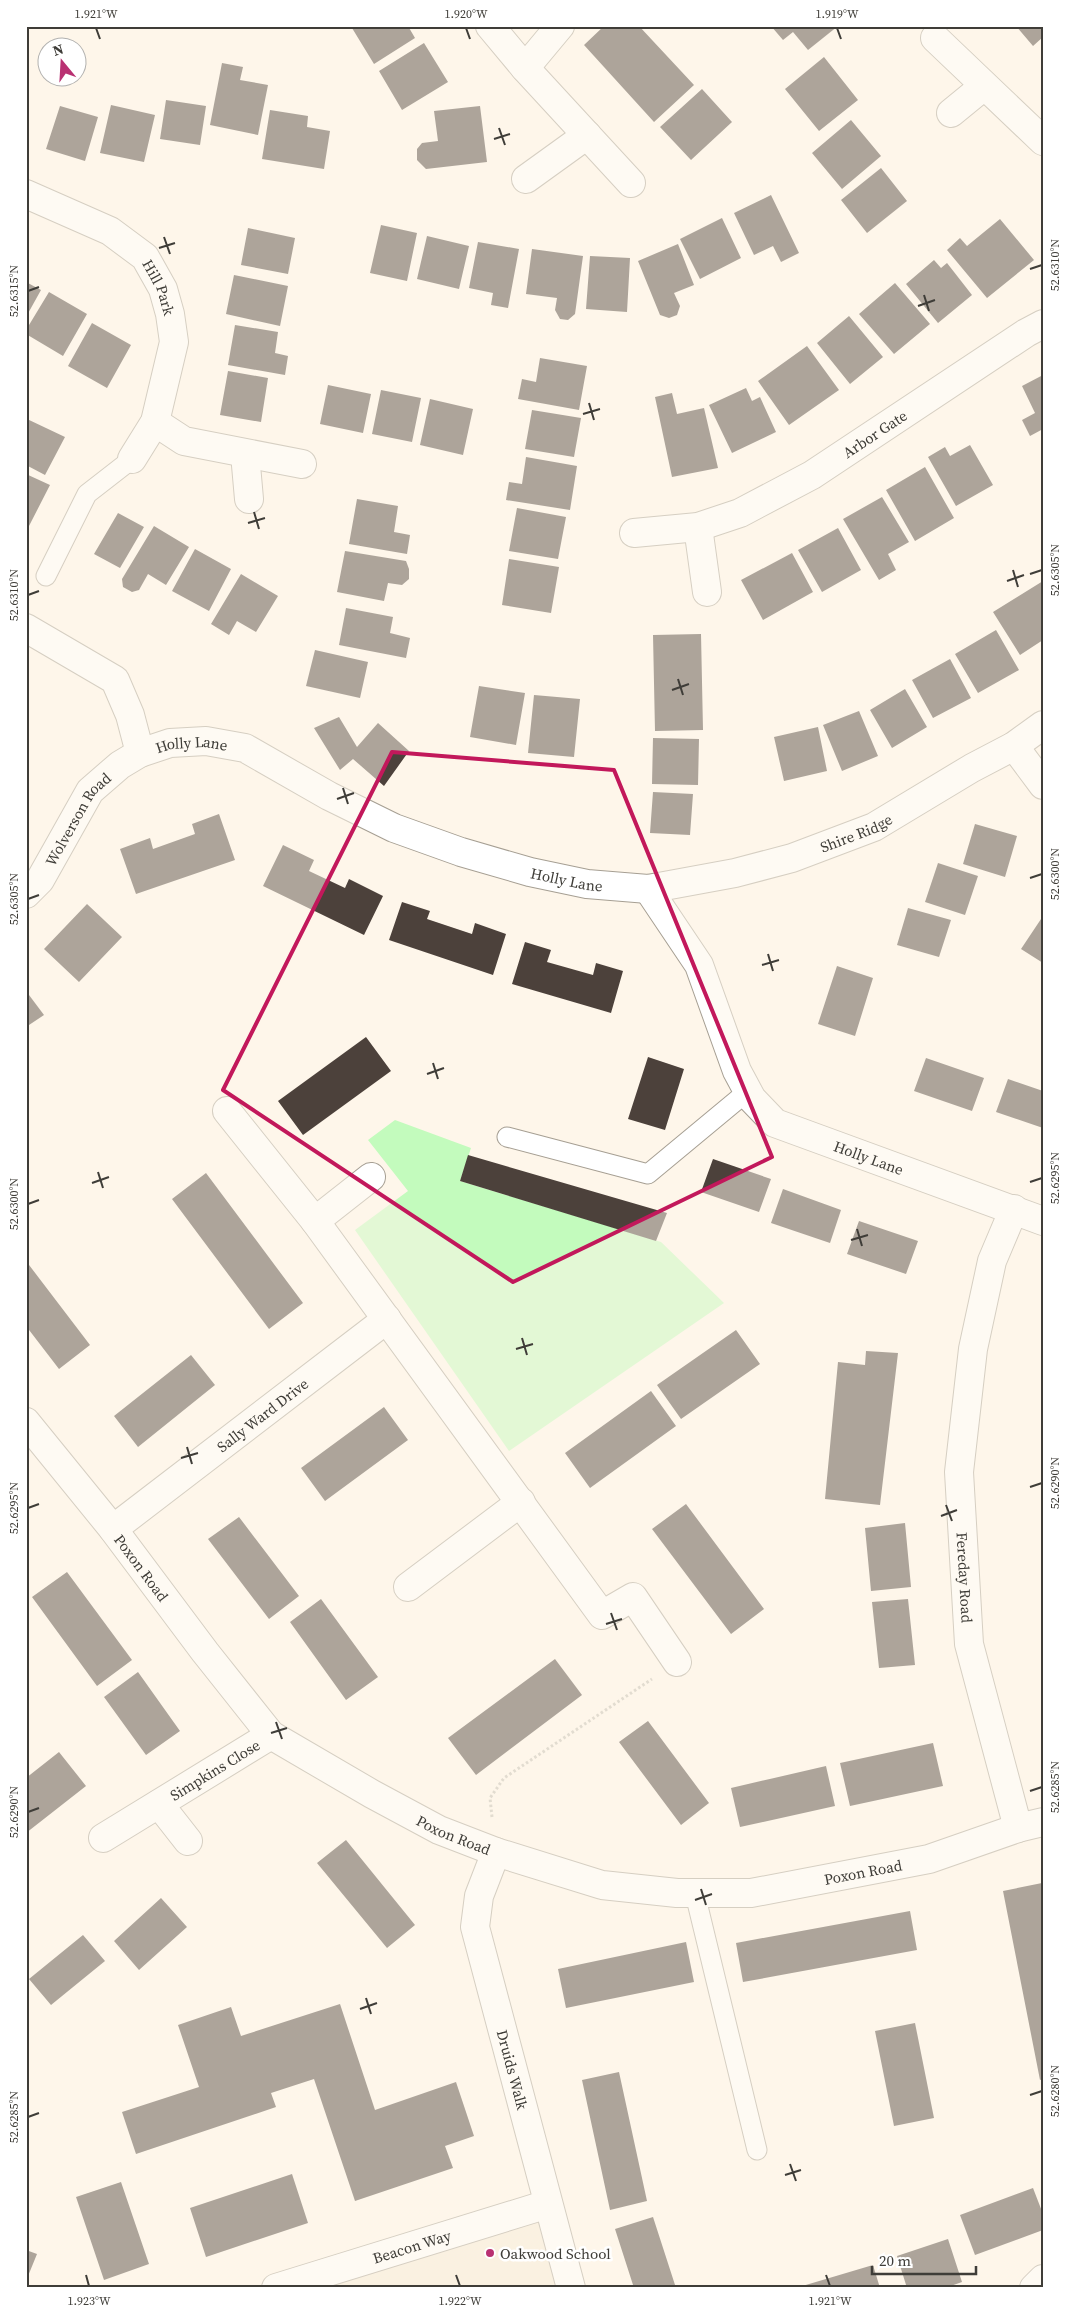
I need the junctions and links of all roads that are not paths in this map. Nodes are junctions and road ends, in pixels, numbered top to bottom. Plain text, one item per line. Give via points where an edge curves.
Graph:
1 (490, 26) edge
2 (560, 26) edge
3 (935, 38) dead end
4 (525, 68) junction
5 (984, 86) junction
6 (951, 113) dead end
7 (587, 135) junction
8 (1043, 141) edge
9 (526, 179) dead end
10 (631, 183) dead end
11 (26, 194) edge
12 (1043, 324) edge
13 (154, 422) junction
14 (246, 454) junction
15 (132, 459) joint
16 (302, 464) dead end
17 (248, 499) dead end
18 (698, 527) junction
19 (634, 533) dead end
20 (46, 576) dead end
21 (707, 592) dead end
22 (26, 628) edge
23 (1043, 725) edge
24 (1014, 746) junction
25 (140, 752) junction
26 (1043, 786) edge
27 (648, 889) junction
28 (26, 894) edge
29 (748, 1091) junction
30 (227, 1112) dead end
31 (507, 1137) dead end
32 (371, 1177) dead end
33 (1014, 1209) junction
34 (315, 1221) junction
35 (1043, 1221) edge
36 (388, 1319) junction
37 (26, 1423) edge
38 (521, 1502) junction
39 (113, 1529) junction
40 (408, 1587) dead end
41 (677, 1662) road end
42 (271, 1735) junction
43 (159, 1804) junction
44 (1030, 1825) edge
45 (103, 1838) dead end
46 (188, 1841) dead end
47 (496, 1852) junction
48 (695, 1894) junction
49 (757, 2150) dead end
50 (548, 2204) junction
51 (1043, 2279) edge
52 (276, 2288) edge
53 (571, 2288) edge
54 (1034, 2288) edge

1 - 4 street
2 - 4 street
3 - 5 street
4 - 7 street
5 - 6 street
5 - 8 street
7 - 9 street
7 - 10 street
11 - 13 street, Hill Park via 110,231 145,257 163,288 174,342
12 - 18 street, Arbor Gate via 812,475 740,513
13 - 14 street via 184,441
13 - 15 street, Hill Park
14 - 16 street
14 - 17 street
15 - 20 lane via 87,494
18 - 19 street, Arbor Gate
18 - 21 street
22 - 25 street, Holly Lane via 115,680 130,715
23 - 24 street, Shire Ridge
24 - 26 street
24 - 27 street, Shire Ridge via 874,827 792,858 735,873
25 - 27 street, Holly Lane via 170,743 206,741 245,748 329,796 394,828 444,846 530,872 587,884
25 - 28 street, Wolverson Road via 90,791 40,880
27 - 29 street, Holly Lane via 699,965 737,1071
29 - 31 lane via 648,1174
29 - 33 street, Holly Lane via 775,1123
30 - 34 street
32 - 34 street
33 - 35 street, Holly Lane
33 - 44 street, Fereday Road via 992,1261 973,1349 959,1472 969,1644
34 - 36 street
36 - 38 street
36 - 39 street, Sally Ward Drive
37 - 39 street, Poxon Road
38 - 40 street
38 - 41 street via 602,1615 633,1597
39 - 42 street, Poxon Road
42 - 43 street, Simpkins Close
42 - 47 street, Poxon Road via 439,1830
43 - 45 street, Simpkins Close
43 - 46 street, Simpkins Close
44 - 48 street, Poxon Road via 929,1859 751,1893
47 - 48 street, Poxon Road via 602,1885
47 - 50 street, Druids Walk via 479,1896 475,1927
48 - 49 lane
50 - 52 street, Beacon Way
50 - 53 street, Druids Walk
51 - 54 street

